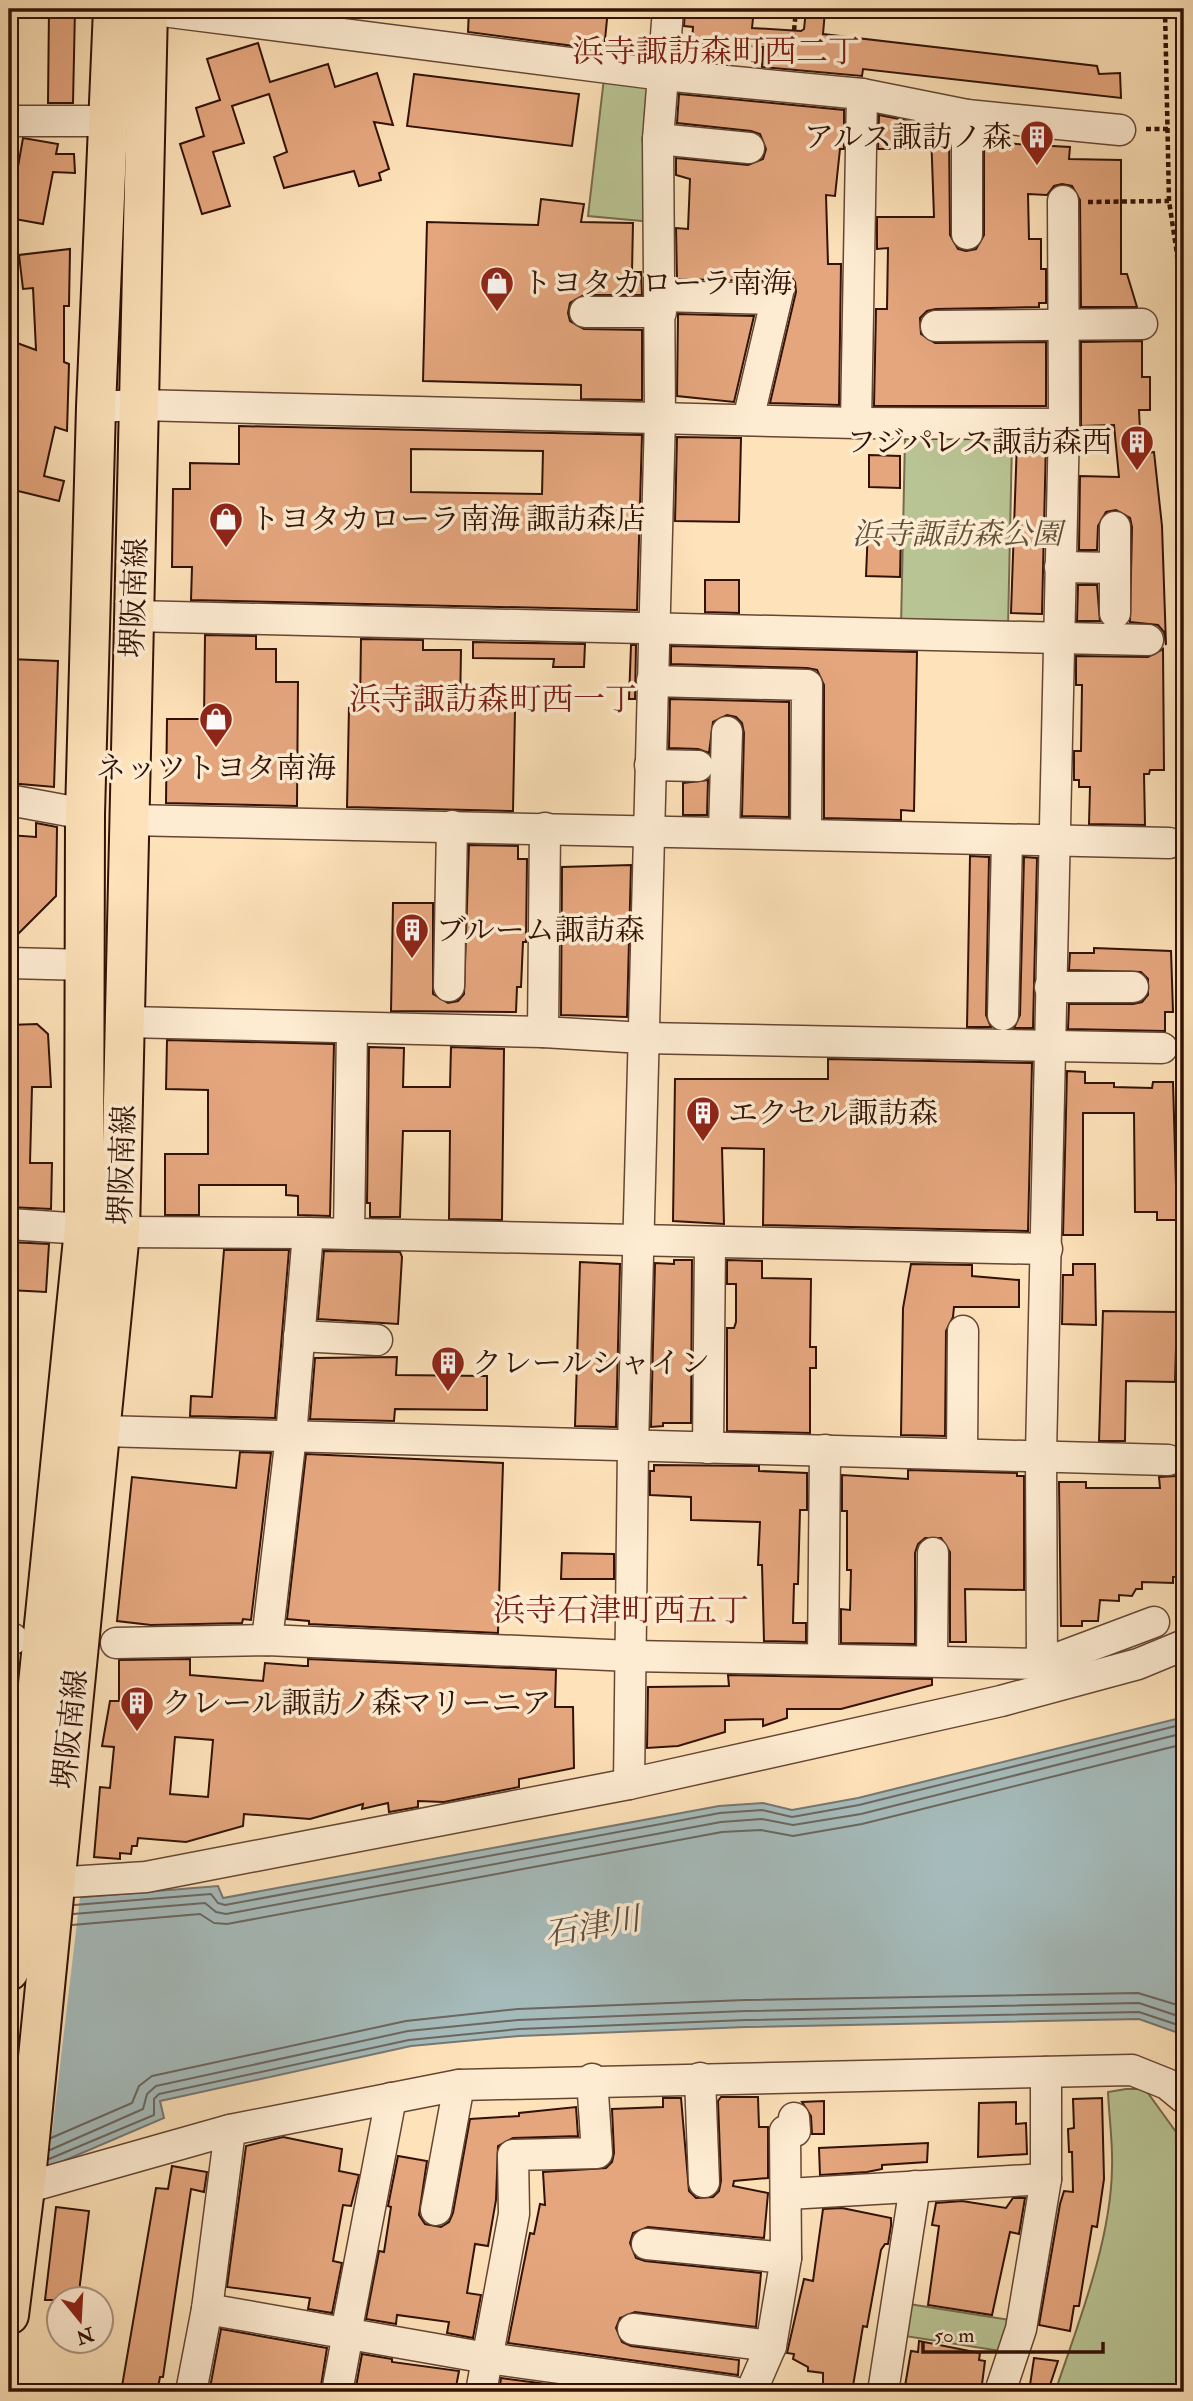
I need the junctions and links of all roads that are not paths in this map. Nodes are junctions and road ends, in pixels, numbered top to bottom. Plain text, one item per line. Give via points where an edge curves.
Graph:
1 (113, 9) edge
2 (668, 9) edge
3 (159, 10) edge
4 (663, 75) junction
5 (862, 94) junction
6 (967, 115) junction
7 (110, 121) junction
8 (10, 125) edge
9 (1130, 130) road end
10 (658, 139) junction
11 (749, 148) dead end
12 (1063, 201) road end
13 (967, 234) dead end
14 (661, 304) junction
15 (585, 312) dead end
16 (1154, 323) road end
17 (1064, 325) junction
18 (936, 326) dead end
19 (139, 405) junction
20 (96, 407) junction
21 (660, 417) junction
22 (748, 420) junction
23 (856, 422) junction
24 (1064, 424) junction
25 (1115, 527) dead end
26 (1060, 567) junction
27 (1115, 568) junction
28 (1115, 613) dead end
29 (133, 616) junction
30 (653, 627) junction
31 (1058, 639) junction
32 (1148, 640) dead end
33 (652, 681) junction
34 (727, 732) dead end
35 (650, 765) junction
36 (698, 766) dead end
37 (9, 800) edge
38 (85, 814) junction
39 (128, 820) junction
40 (452, 826) junction
41 (545, 828) junction
42 (648, 830) junction
43 (724, 831) junction
44 (806, 834) junction
45 (1007, 840) junction
46 (1052, 841) junction
47 (1169, 843) dead end
48 (9, 963) edge
49 (87, 965) junction
50 (449, 986) dead end
51 (1050, 987) junction
52 (1133, 987) dead end
53 (1003, 1015) dead end
54 (126, 1022) junction
55 (352, 1028) junction
56 (543, 1032) junction
57 (643, 1038) junction
58 (1049, 1045) junction
59 (1162, 1048) dead end
60 (9, 1224) edge
61 (102, 1231) junction
62 (308, 1233) junction
63 (349, 1234) junction
64 (639, 1242) junction
65 (710, 1243) junction
66 (1046, 1249) junction
67 (963, 1331) dead end
68 (299, 1336) junction
69 (377, 1340) dead end
70 (103, 1432) junction
71 (290, 1436) junction
72 (633, 1446) junction
73 (708, 1448) junction
74 (825, 1450) junction
75 (962, 1453) junction
76 (1041, 1454) junction
77 (1168, 1460) dead end
78 (933, 1553) dead end
79 (1154, 1622) dead end
80 (267, 1640) junction
81 (116, 1643) dead end
82 (1184, 1645) edge
83 (631, 1656) junction
84 (823, 1660) junction
85 (932, 1661) junction
86 (1042, 1664) junction
87 (629, 1784) junction
88 (30, 1891) edge
89 (9, 1972) edge
90 (1046, 2072) junction
91 (701, 2078) junction
92 (592, 2080) junction
93 (459, 2085) junction
94 (391, 2098) junction
95 (1184, 2098) edge
96 (794, 2118) dead end
97 (230, 2130) junction
98 (1046, 2179) junction
99 (25, 2180) junction
100 (704, 2182) dead end
101 (915, 2186) junction
102 (788, 2194) junction
103 (436, 2210) dead end
104 (647, 2244) dead end
105 (786, 2258) junction
106 (207, 2309) junction
107 (9, 2315) edge
108 (633, 2329) dead end
109 (347, 2333) junction
110 (771, 2346) junction
111 (486, 2358) junction
112 (569, 2381) edge
113 (191, 2392) edge
114 (337, 2392) edge
115 (481, 2392) edge
116 (733, 2392) edge
117 (751, 2392) edge
118 (883, 2392) edge
119 (1000, 2392) edge

1 - 7 main road, 堺阪南線
2 - 4 street
3 - 4 street
3 - 19 main road, 堺阪南線
4 - 5 street
4 - 10 street
5 - 6 street
5 - 23 street
6 - 9 street
6 - 13 street
7 - 8 street
7 - 20 main road, 堺阪南線
10 - 11 street
10 - 14 street
12 - 17 street
14 - 15 street
14 - 21 street
14 - 22 street via 778,294
16 - 17 street
17 - 18 street
17 - 24 street
19 - 20 street
19 - 21 street
19 - 29 main road, 堺阪南線
20 - 38 main road, 堺阪南線
21 - 22 street
21 - 30 street
22 - 23 street
23 - 24 street
24 - 26 street
25 - 27 street
26 - 27 street
26 - 31 street
27 - 28 street
29 - 30 street
29 - 39 main road, 堺阪南線
30 - 31 street
30 - 33 street
31 - 32 street
31 - 46 street
33 - 35 street
33 - 44 street via 807,685
34 - 43 street
35 - 36 street
35 - 42 street
37 - 38 street
38 - 49 main road, 堺阪南線
39 - 40 street
39 - 54 main road, 堺阪南線
40 - 41 street
40 - 50 street
41 - 42 street
41 - 56 street
42 - 43 street
42 - 57 street
43 - 44 street
44 - 45 street
45 - 46 street
45 - 53 street
46 - 47 street
46 - 51 street
48 - 49 street
49 - 61 main road, 堺阪南線
51 - 52 street
51 - 58 street
54 - 55 street
54 - 61 main road, 堺阪南線
55 - 56 street
55 - 63 street
56 - 57 street
57 - 58 street
57 - 64 street
58 - 59 street
58 - 66 street
60 - 61 street
61 - 62 street
61 - 70 main road, 堺阪南線
61 - 88 main road, 堺阪南線
62 - 63 street
62 - 68 street
63 - 64 street
64 - 65 street
64 - 72 street
65 - 66 street
65 - 73 street
66 - 76 street
67 - 75 street
68 - 69 street
68 - 71 street
70 - 71 street
70 - 88 main road, 堺阪南線
71 - 72 street
71 - 80 street
72 - 73 street
72 - 83 street
73 - 74 street
74 - 75 street
74 - 84 street
75 - 76 street
76 - 77 street
76 - 86 street
78 - 85 street
79 - 86 street
80 - 81 street
80 - 83 street
82 - 87 street via 1138,1664 1001,1701
83 - 84 street
83 - 87 street
84 - 85 street
85 - 86 street
87 - 88 street via 146,1877
88 - 89 main road, 堺阪南線
88 - 99 main road, 堺阪南線
90 - 91 street
90 - 95 street via 1132,2070 1167,2084
90 - 98 street
91 - 92 street
91 - 100 street
92 - 93 street
92 - 111 street via 597,2153 513,2155 514,2214
93 - 94 street
93 - 103 street
94 - 97 street
94 - 109 street
96 - 102 street via 795,2131 785,2131
97 - 99 street
97 - 106 street
98 - 101 street
98 - 119 street via 1021,2329
99 - 107 main road, 堺阪南線
101 - 102 street
101 - 118 street
102 - 105 street
104 - 105 street
105 - 110 street
106 - 109 street
106 - 113 street
108 - 110 street
109 - 111 street
109 - 114 street
110 - 117 street
111 - 112 street
111 - 115 street
112 - 116 street

